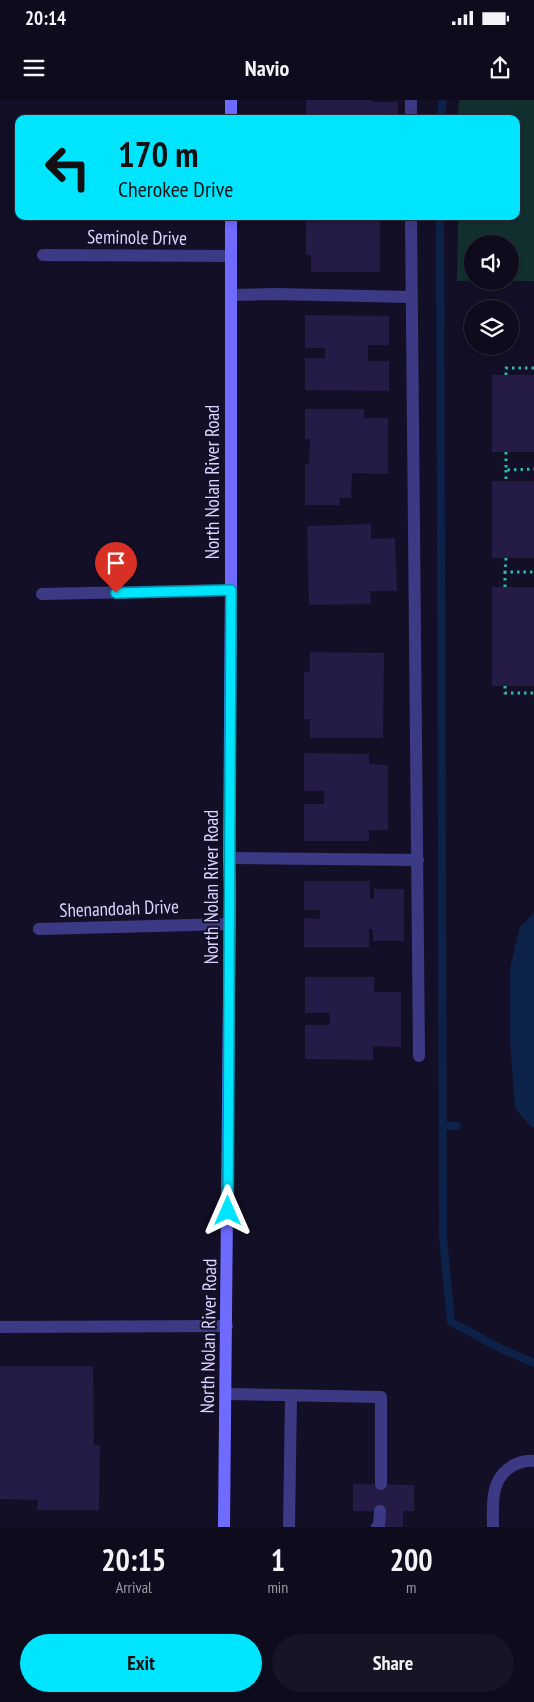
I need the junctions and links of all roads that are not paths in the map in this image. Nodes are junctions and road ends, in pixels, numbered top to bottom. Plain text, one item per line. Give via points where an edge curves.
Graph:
1 (231, 100) edge
2 (410, 100) edge
3 (231, 115) edge
4 (410, 115) edge
5 (231, 220) edge
6 (411, 220) edge
7 (42, 255) dead end
8 (231, 256) junction
9 (231, 295) junction
10 (411, 297) junction
11 (231, 590) junction
12 (42, 594) dead end
13 (229, 858) junction
14 (418, 860) junction
15 (230, 924) junction
16 (39, 929) dead end
17 (419, 1056) dead end
18 (227, 1326) junction
19 (0, 1327) edge
20 (226, 1394) junction
21 (291, 1396) junction
22 (534, 1461) edge
23 (381, 1484) dead end
24 (380, 1512) dead end
25 (224, 1527) edge
26 (289, 1527) edge
27 (377, 1527) edge
28 (492, 1527) edge

1 - 3 main road
2 - 4 street
5 - 8 main road, North Nolan River Road
6 - 10 street
7 - 8 street, Seminole Drive
8 - 9 main road, North Nolan River Road
9 - 10 street
9 - 11 main road, North Nolan River Road
10 - 14 street
11 - 12 street
11 - 13 main road, North Nolan River Road
13 - 14 street
13 - 15 main road, North Nolan River Road
14 - 17 street
15 - 16 street, Shenandoah Drive
15 - 18 main road, North Nolan River Road
18 - 19 street
18 - 20 main road, North Nolan River Road
20 - 21 street
20 - 25 main road, North Nolan River Road
21 - 23 street via 381,1397
21 - 26 street
22 - 28 street via 526,1460 502,1473 493,1496
24 - 27 street

